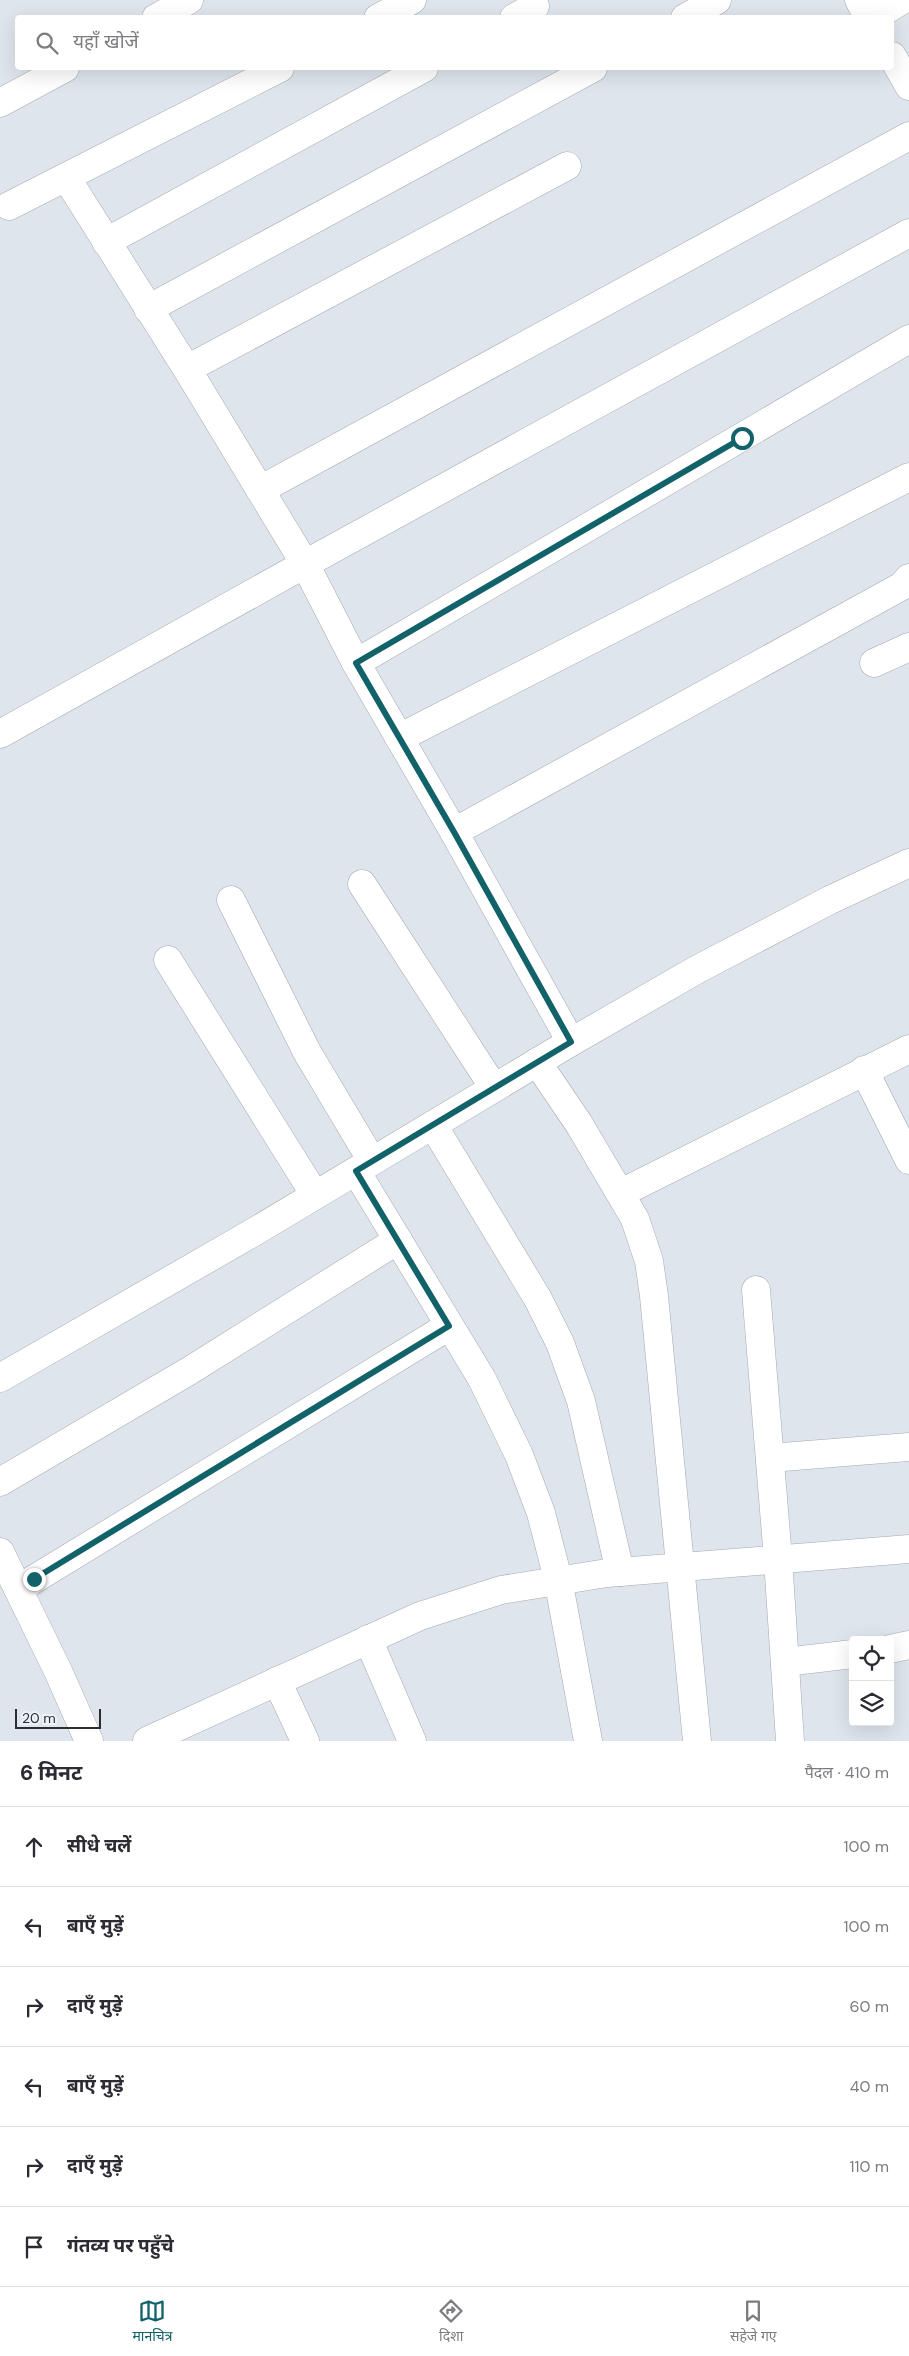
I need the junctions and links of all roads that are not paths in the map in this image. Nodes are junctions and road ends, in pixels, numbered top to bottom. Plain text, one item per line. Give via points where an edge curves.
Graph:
1 (189, 0) edge
2 (412, 0) edge
3 (717, 0) edge
4 (859, 0) edge
5 (902, 0) edge
6 (162, 15) edge
7 (384, 15) edge
8 (690, 15) edge
9 (867, 15) edge
10 (878, 15) edge
11 (894, 60) edge
12 (61, 70) edge
13 (276, 70) edge
14 (420, 70) edge
15 (589, 70) edge
16 (909, 86) edge
17 (0, 103) edge
18 (909, 136) edge
19 (567, 166) dead end
20 (66, 177) junction
21 (9, 206) dead end
22 (909, 233) edge
23 (106, 242) junction
24 (148, 309) junction
25 (909, 340) edge
26 (187, 368) junction
27 (909, 478) edge
28 (260, 490) junction
29 (305, 564) junction
30 (909, 578) edge
31 (909, 647) edge
32 (356, 663) junction
33 (874, 663) dead end
34 (0, 734) edge
35 (399, 738) junction
36 (454, 832) junction
37 (909, 863) edge
38 (362, 884) dead end
39 (231, 900) dead end
40 (168, 960) dead end
41 (571, 1042) junction
42 (909, 1048) edge
43 (537, 1062) junction
44 (864, 1070) junction
45 (494, 1088) junction
46 (433, 1125) junction
47 (909, 1158) edge
48 (364, 1166) junction
49 (621, 1193) junction
50 (315, 1195) junction
51 (398, 1240) junction
52 (756, 1290) dead end
53 (449, 1326) junction
54 (0, 1378) edge
55 (909, 1447) edge
56 (770, 1458) junction
57 (0, 1482) edge
58 (909, 1549) edge
59 (0, 1552) edge
60 (778, 1559) junction
61 (680, 1567) junction
62 (620, 1572) junction
63 (558, 1579) junction
64 (18, 1589) junction
65 (368, 1639) junction
66 (909, 1645) edge
67 (894, 1647) edge
68 (849, 1654) edge
69 (785, 1662) junction
70 (277, 1681) junction
71 (191, 1732) edge
72 (89, 1741) edge
73 (147, 1741) edge
74 (305, 1741) edge
75 (412, 1741) edge
76 (588, 1741) edge
77 (697, 1741) edge
78 (790, 1741) edge

1 - 6 street
2 - 7 street
3 - 8 street
4 - 9 street
5 - 10 street
11 - 16 street
12 - 17 street
13 - 20 street
14 - 23 street
15 - 24 street
18 - 28 street
19 - 26 street
20 - 21 street
20 - 23 street
22 - 29 street
23 - 24 street
24 - 26 street
25 - 32 street
26 - 28 street
27 - 35 street
28 - 29 street
29 - 32 street
29 - 34 street
30 - 36 street via 902,586
31 - 33 street
32 - 35 street
35 - 36 street
36 - 41 street
37 - 41 street via 698,969
38 - 45 street
39 - 48 street
40 - 50 street
41 - 43 street
42 - 44 street
43 - 45 street
43 - 49 street
44 - 47 street
44 - 49 street
45 - 46 street
46 - 48 street
46 - 62 street via 521,1268 560,1344 581,1401
48 - 50 street
48 - 51 street
49 - 61 street via 635,1219 652,1278
50 - 54 street
51 - 53 street
51 - 57 street via 189,1371
52 - 56 street
53 - 63 street via 482,1379 519,1454
53 - 64 street
55 - 56 street
56 - 60 street
58 - 60 street
59 - 64 street
60 - 61 street
60 - 69 street
61 - 62 street
61 - 77 street
62 - 63 street
63 - 65 street via 501,1590 420,1616
63 - 76 street
64 - 72 street
65 - 70 street
65 - 75 street
66 - 67 street
68 - 69 street
69 - 78 street
70 - 71 street
70 - 74 street
71 - 73 street

